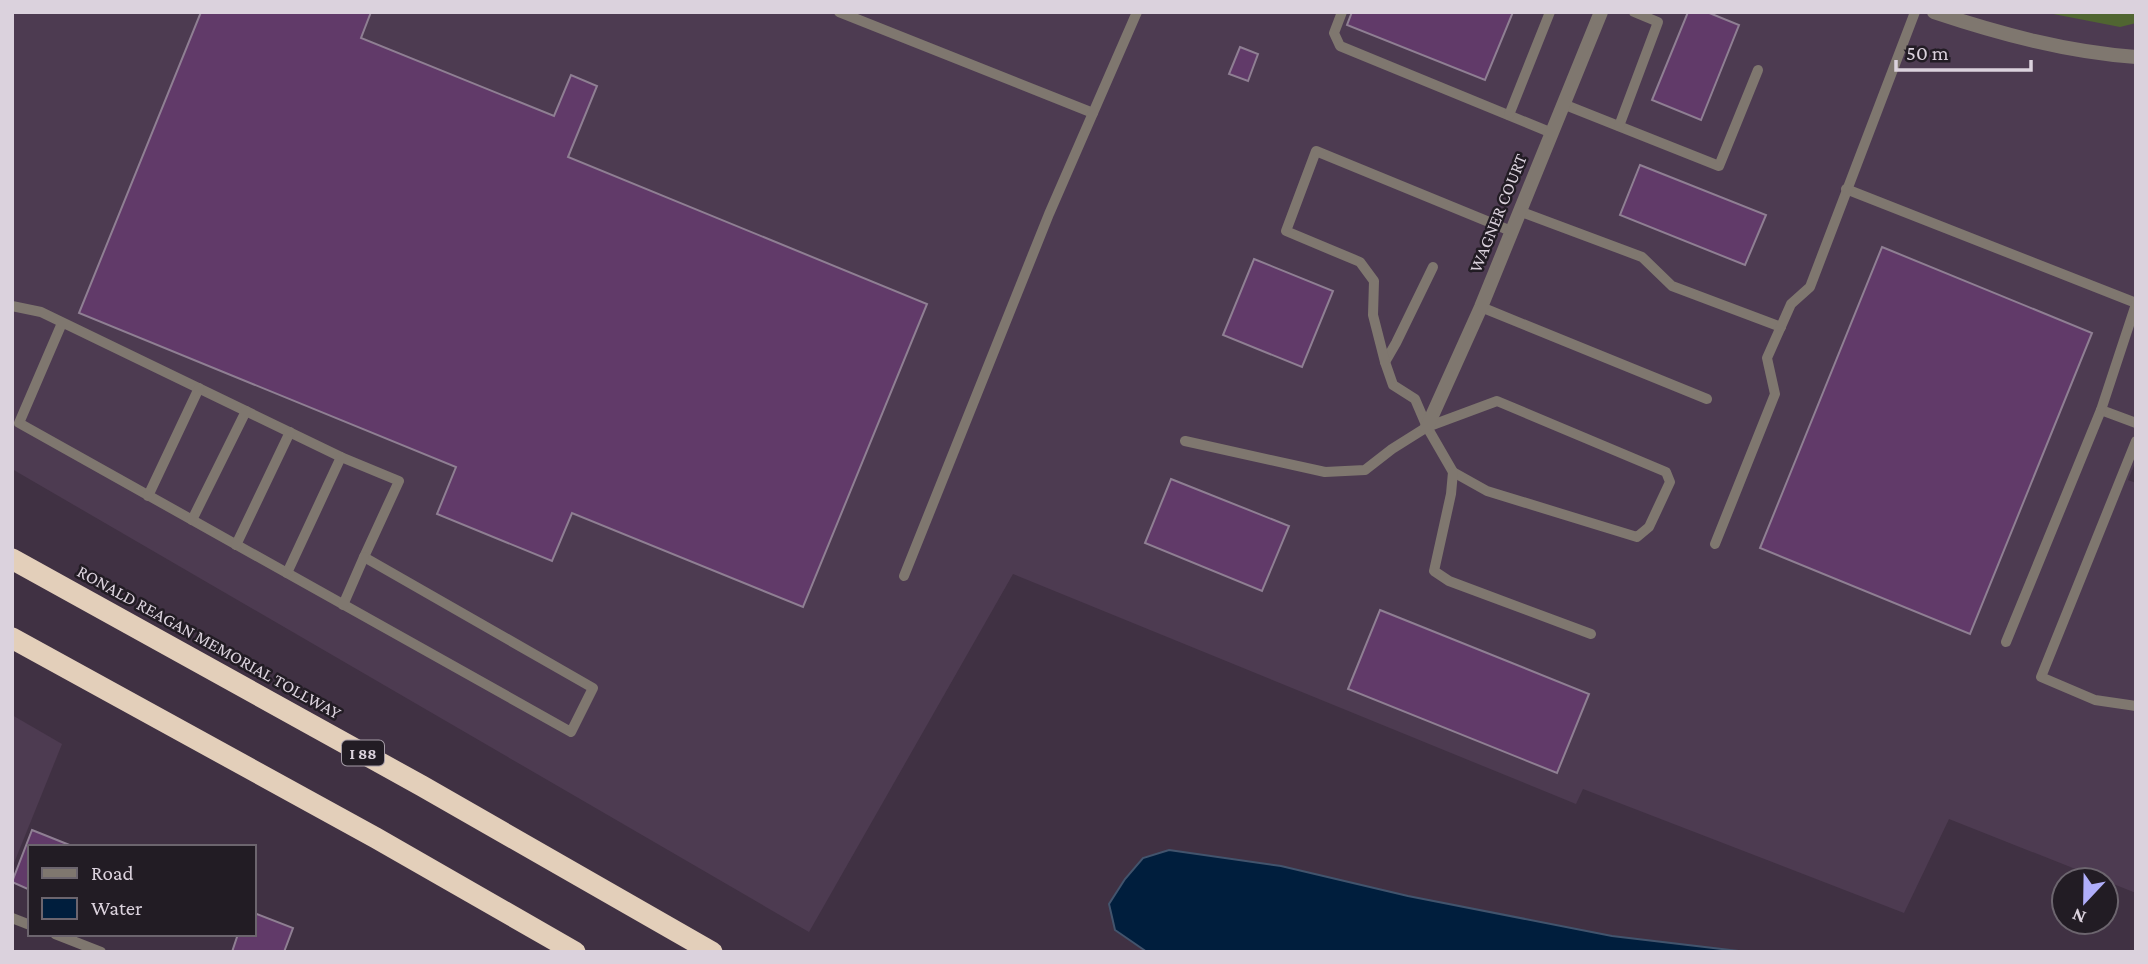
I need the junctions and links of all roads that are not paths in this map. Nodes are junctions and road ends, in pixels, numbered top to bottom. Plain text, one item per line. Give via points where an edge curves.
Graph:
1 (839, 12) edge
2 (1136, 12) edge
3 (1342, 12) edge
4 (1550, 12) edge
5 (1601, 12) edge
6 (1633, 12) edge
7 (1916, 12) edge
8 (1934, 12) edge
9 (2136, 57) edge
10 (1758, 70) dead end
11 (1563, 104) junction
12 (1093, 113) junction
13 (1509, 115) junction
14 (1619, 126) junction
15 (1552, 133) junction
16 (1846, 189) junction
17 (1519, 211) junction
18 (1511, 231) junction
19 (1433, 267) dead end
20 (2136, 303) edge
21 (12, 306) edge
22 (1481, 307) junction
23 (62, 323) junction
24 (1781, 327) junction
25 (1385, 362) junction
26 (199, 388) junction
27 (1707, 399) dead end
28 (2101, 410) junction
29 (246, 411) junction
30 (2136, 423) edge
31 (1427, 427) junction
32 (290, 432) junction
33 (1185, 441) dead end
34 (2136, 441) edge
35 (341, 457) junction
36 (1453, 472) junction
37 (148, 496) junction
38 (192, 520) junction
39 (1715, 544) dead end
40 (236, 545) junction
41 (365, 557) junction
42 (12, 559) edge
43 (287, 573) junction
44 (904, 576) dead end
45 (344, 605) junction
46 (1591, 634) dead end
47 (12, 638) edge
48 (2006, 642) dead end
49 (2136, 706) edge
50 (60, 936) edge
51 (101, 952) edge
52 (575, 952) edge
53 (712, 952) edge

1 - 12 lane
2 - 12 lane
3 - 13 lane via 1334,33 1340,46
4 - 13 lane
5 - 11 street, WAGNER COURT
6 - 14 lane via 1658,22
7 - 16 lane
8 - 9 street via 2026,39
10 - 14 lane via 1719,166
11 - 14 lane
11 - 15 street, WAGNER COURT
12 - 44 lane
13 - 15 lane
15 - 17 street, WAGNER COURT
16 - 20 lane
16 - 24 lane via 1810,287 1791,304
17 - 18 street, WAGNER COURT
17 - 24 lane via 1642,257 1672,286
18 - 22 street, WAGNER COURT
18 - 25 lane via 1316,151 1286,231 1360,262 1374,281 1373,316
19 - 25 lane
20 - 28 lane
21 - 23 lane via 41,312
22 - 27 lane
22 - 31 street, WAGNER COURT
23 - 26 lane
23 - 37 lane via 19,423
24 - 39 lane via 1767,358 1776,394
25 - 31 lane via 1393,385 1415,399
26 - 29 lane
26 - 37 lane
28 - 30 lane
28 - 48 lane
29 - 32 lane
29 - 38 lane
31 - 33 lane via 1364,470 1325,472
31 - 36 lane
31 - 36 lane via 1497,401 1666,472 1670,482 1649,527 1637,537 1487,491
32 - 35 lane
32 - 40 lane
34 - 49 lane via 2041,677 2095,700
35 - 41 lane via 399,481
35 - 43 lane
36 - 46 lane via 1434,571 1449,581
37 - 38 lane
38 - 40 lane
40 - 43 lane
41 - 45 lane
41 - 45 lane via 593,688 571,732
42 - 53 highway, RONALD REAGAN MEMORIAL TOLLWAY / I 88
43 - 45 lane
47 - 52 highway
50 - 51 lane

